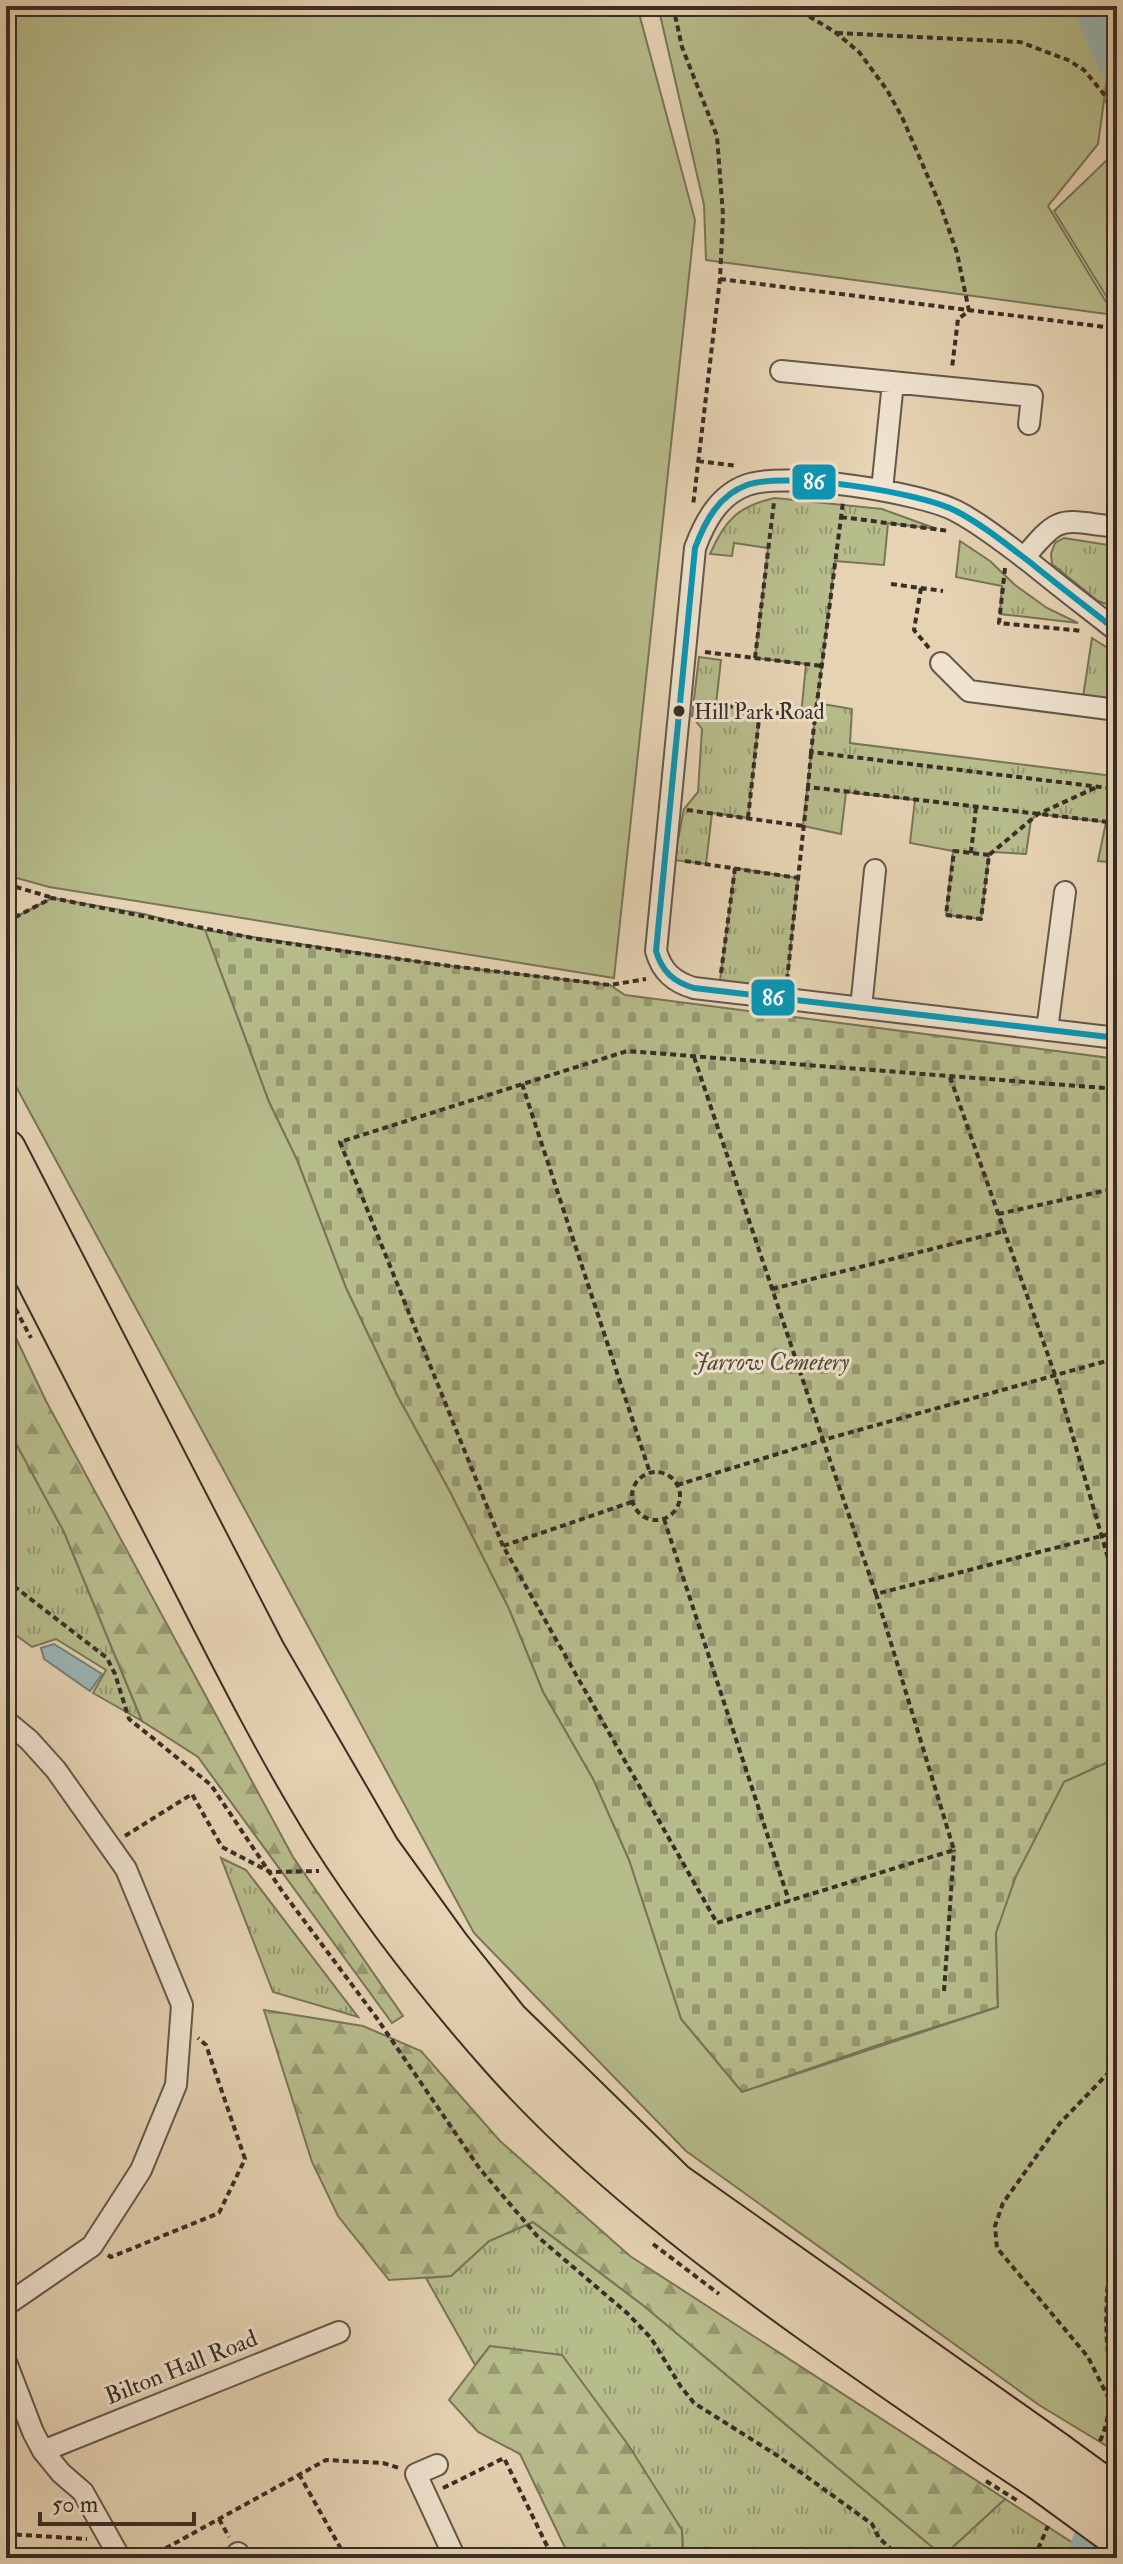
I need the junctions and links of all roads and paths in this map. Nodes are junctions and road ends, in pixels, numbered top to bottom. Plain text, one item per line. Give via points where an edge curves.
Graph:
1 (673, 6) edge
2 (792, 6) edge
3 (835, 32) junction
4 (1117, 110) edge
5 (720, 279) junction
6 (969, 311) junction
7 (1117, 334) edge
8 (781, 371) dead end
9 (893, 382) junction
10 (950, 388) junction
11 (1029, 424) dead end
12 (777, 480) junction
13 (845, 487) junction
14 (882, 490) junction
15 (841, 517) junction
16 (1117, 527) edge
17 (952, 531) dead end
18 (696, 543) junction
19 (1016, 552) junction
20 (891, 584) dead end
21 (921, 588) junction
22 (943, 591) dead end
23 (1117, 631) edge
24 (1087, 632) dead end
25 (685, 649) junction
26 (755, 658) junction
27 (941, 663) joint
28 (822, 666) junction
29 (680, 700) junction
30 (760, 710) junction
31 (1117, 710) edge
32 (815, 718) junction
33 (811, 752) junction
34 (1099, 786) junction
35 (808, 787) junction
36 (1117, 789) edge
37 (669, 807) junction
38 (976, 807) junction
39 (1038, 814) junction
40 (748, 818) junction
41 (1117, 823) edge
42 (803, 826) junction
43 (6, 851) edge
44 (971, 853) junction
45 (989, 855) junction
46 (664, 858) junction
47 (735, 868) junction
48 (875, 870) dead end
49 (798, 878) junction
50 (6, 884) edge
51 (16, 887) junction
52 (1065, 892) dead end
53 (52, 898) junction
54 (6, 922) edge
55 (668, 975) junction
56 (718, 991) junction
57 (784, 999) junction
58 (861, 1008) junction
59 (1047, 1030) junction
60 (1117, 1038) edge
61 (694, 1057) junction
62 (950, 1077) junction
63 (522, 1083) junction
64 (1117, 1089) edge
65 (6, 1149) edge
66 (1117, 1188) edge
67 (998, 1214) junction
68 (6, 1221) edge
69 (1004, 1231) junction
70 (772, 1289) junction
71 (1117, 1358) edge
72 (1055, 1375) junction
73 (823, 1440) junction
74 (650, 1473) junction
75 (677, 1485) junction
76 (632, 1502) junction
77 (664, 1519) junction
78 (1117, 1532) edge
79 (1101, 1536) junction
80 (503, 1546) junction
81 (6, 1580) edge
82 (1117, 1589) edge
83 (876, 1594) junction
84 (6, 1721) edge
85 (110, 1845) junction
86 (954, 1850) junction
87 (321, 1871) dead end
88 (270, 1872) junction
89 (789, 1902) junction
90 (944, 1991) dead end
91 (180, 2024) junction
92 (1117, 2064) edge
93 (1117, 2232) edge
94 (92, 2246) junction
95 (6, 2302) edge
96 (339, 2332) dead end
97 (6, 2362) edge
98 (1109, 2399) junction
99 (1117, 2402) edge
100 (1100, 2441) dead end
101 (43, 2451) junction
102 (437, 2465) dead end
103 (1048, 2466) junction
104 (299, 2474) junction
105 (416, 2474) junction
106 (1117, 2496) edge
107 (427, 2497) junction
108 (1048, 2526) dead end
109 (6, 2534) edge
110 (1117, 2537) edge
111 (115, 2550) edge
112 (148, 2558) edge
113 (346, 2558) edge
114 (455, 2558) edge
115 (553, 2558) edge
116 (901, 2558) edge
117 (1034, 2558) edge

1 - 5 path via 682,47 717,136 723,215
2 - 3 path
3 - 4 path via 1020,42 1084,70
3 - 6 path via 875,72 902,117 957,253
5 - 6 path
5 - 18 path via 690,525
6 - 7 path via 1113,328
6 - 10 path via 958,319
8 - 9 street
9 - 10 street
9 - 14 street
10 - 11 street via 1032,396
12 - 13 street
12 - 18 street via 746,485 728,496 713,510
12 - 26 path
13 - 14 street
13 - 15 path
14 - 19 street via 955,511
15 - 17 path
15 - 28 path
16 - 19 street via 1055,524
18 - 25 street
19 - 23 street
19 - 24 path via 999,623
20 - 21 path
21 - 22 path
21 - 27 path via 914,630
25 - 26 path
25 - 29 street
26 - 28 path
27 - 31 street via 969,691
28 - 32 path
29 - 30 path
29 - 37 street
30 - 32 path
30 - 40 path
32 - 33 path
33 - 34 path
33 - 35 path
34 - 36 path
34 - 39 path
35 - 38 path
35 - 42 path
37 - 40 path
37 - 46 street
38 - 39 path
38 - 44 path
39 - 41 path
39 - 45 path
40 - 42 path
42 - 49 path
43 - 51 path
44 - 45 path
44 - 45 path via 954,851 946,915 981,919
46 - 47 path
46 - 55 street via 656,951
47 - 49 path
47 - 56 path
48 - 58 street
49 - 57 path
50 - 51 path
51 - 53 path
52 - 59 street
53 - 54 path
53 - 55 path via 245,937 442,965 610,985
55 - 56 street via 680,984
56 - 57 street
57 - 58 street
58 - 59 street
59 - 60 street
61 - 62 path
61 - 63 path via 627,1051
61 - 70 path
62 - 64 path
62 - 67 path
63 - 74 path
63 - 80 path via 340,1142
65 - 103 highway via 265,1651 380,1849 460,1959 509,2020 676,2183
66 - 67 path
67 - 69 path
68 - 103 highway via 293,1770 367,1892 441,1989 584,2143 693,2235 928,2406
69 - 70 path
69 - 72 path
70 - 73 path
71 - 72 path
72 - 73 path
72 - 79 path
73 - 75 path
73 - 83 path
74 - 75 path via 664,1474
74 - 76 path via 635,1484
75 - 77 path via 678,1504
76 - 77 path via 642,1516
76 - 80 path
77 - 89 path
78 - 79 path
79 - 82 path
79 - 83 path
80 - 89 path via 717,1923
81 - 88 path via 107,1658 129,1719 211,1785
83 - 86 path
84 - 85 street via 56,1770
85 - 88 path via 192,1794 222,1847
85 - 91 street via 126,1869 182,2005
86 - 89 path
86 - 90 path
87 - 88 path
88 - 116 path via 480,2169 538,2237 651,2338 694,2403 872,2524
91 - 94 street via 176,2085 141,2170
91 - 94 path via 206,2045 245,2159 219,2213 111,2257
92 - 98 path via 1060,2123 1003,2203 995,2226 997,2248 1088,2357
93 - 98 path via 1106,2308
94 - 95 street
96 - 101 street, Bilton Hall Road
97 - 101 street
98 - 99 path
98 - 100 path via 1108,2425
101 - 111 street via 83,2492
102 - 105 street
103 - 106 highway, bridge
103 - 110 highway, bridge
104 - 105 path via 326,2460 383,2463
104 - 112 path
104 - 113 path
105 - 107 street
107 - 114 street
107 - 115 path via 504,2458
108 - 117 path
109 - 111 path

